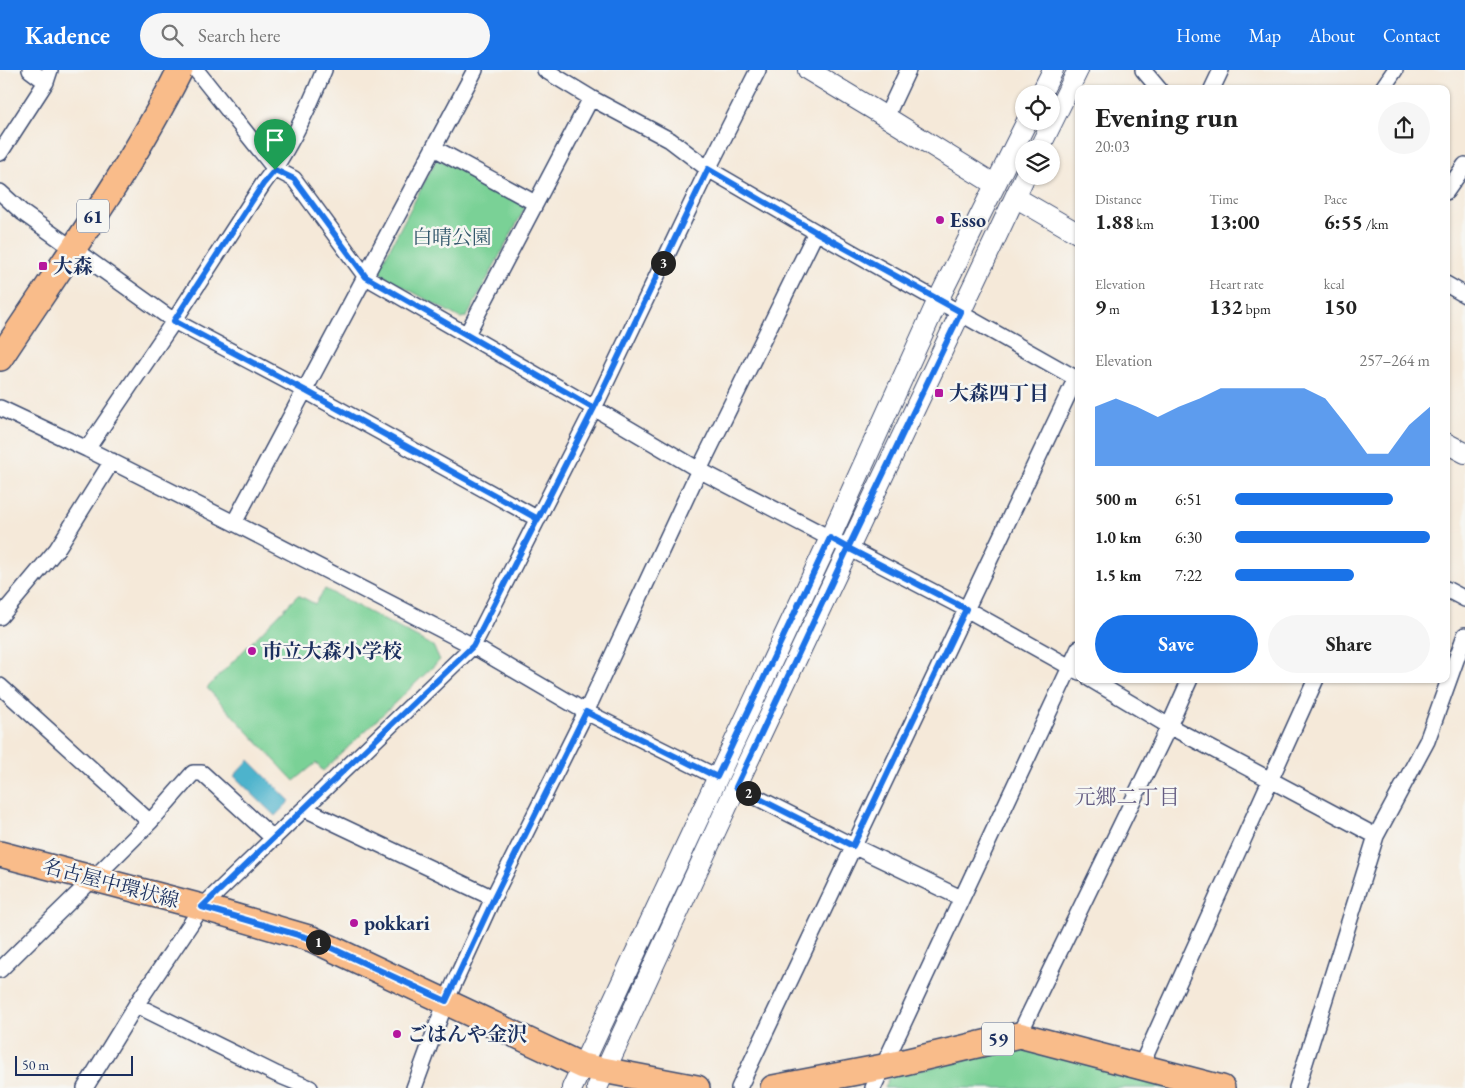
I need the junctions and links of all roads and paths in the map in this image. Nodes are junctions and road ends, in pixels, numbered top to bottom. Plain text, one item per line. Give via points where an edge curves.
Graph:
1 (30, 70) edge
2 (180, 70) edge
3 (196, 70) edge
4 (324, 70) edge
5 (475, 70) edge
6 (545, 70) edge
7 (758, 70) edge
8 (808, 70) edge
9 (908, 70) edge
10 (1053, 70) edge
11 (1078, 70) edge
12 (1143, 70) edge
13 (1221, 70) edge
14 (1395, 70) edge
15 (48, 76) edge
16 (1046, 85) edge
17 (1156, 85) edge
18 (1214, 85) edge
19 (1385, 85) edge
20 (591, 98) junction
21 (886, 117) junction
22 (1022, 130) edge
23 (1043, 140) edge
24 (434, 148) junction
25 (0, 153) edge
26 (1465, 165) edge
27 (708, 169) junction
28 (275, 170) junction
29 (994, 184) junction
30 (1021, 185) edge
31 (1450, 186) edge
32 (0, 192) edge
33 (1015, 197) junction
34 (534, 203) junction
35 (816, 232) junction
36 (1075, 232) edge
37 (73, 248) junction
38 (366, 277) junction
39 (1450, 286) edge
40 (1465, 295) edge
41 (938, 300) junction
42 (961, 312) junction
43 (174, 321) junction
44 (466, 334) junction
45 (0, 358) edge
46 (1075, 378) edge
47 (1075, 383) edge
48 (306, 391) junction
49 (0, 408) edge
50 (594, 408) junction
51 (1450, 445) edge
52 (87, 449) junction
53 (1465, 453) edge
54 (112, 462) junction
55 (699, 470) junction
56 (538, 519) junction
57 (234, 523) junction
58 (830, 538) junction
59 (848, 548) junction
60 (1450, 591) edge
61 (1465, 599) edge
62 (966, 609) junction
63 (0, 617) edge
64 (1465, 635) edge
65 (473, 646) junction
66 (1074, 670) edge
67 (1450, 677) edge
68 (1097, 683) edge
69 (1188, 683) edge
70 (1314, 683) edge
71 (1448, 683) edge
72 (0, 686) edge
73 (586, 712) junction
74 (1169, 726) junction
75 (717, 777) junction
76 (1270, 780) junction
77 (736, 787) junction
78 (305, 809) junction
79 (150, 822) junction
80 (1376, 836) junction
81 (274, 839) junction
82 (853, 846) junction
83 (0, 854) edge
84 (92, 878) junction
85 (494, 898) junction
86 (961, 898) junction
87 (202, 907) junction
88 (0, 970) edge
89 (446, 1001) junction
90 (136, 1005) junction
91 (1019, 1034) junction
92 (1140, 1068) junction
93 (878, 1077) edge
94 (589, 1078) edge
95 (85, 1088) edge
96 (310, 1088) edge
97 (414, 1088) edge
98 (697, 1088) edge
99 (739, 1088) edge
100 (773, 1088) edge
101 (1222, 1088) edge
102 (1297, 1088) edge

1 - 15 street
2 - 37 main road, 61 via 130,159
3 - 28 street
4 - 28 street via 311,103
5 - 24 street
6 - 20 street
7 - 27 street
8 - 21 street
9 - 21 street
10 - 16 street
11 - 23 street
12 - 17 street
13 - 18 street
14 - 19 street
15 - 25 street
20 - 27 street via 670,140
20 - 34 street
21 - 29 street
22 - 29 street
24 - 34 street
24 - 38 street
26 - 31 street
27 - 35 street
27 - 50 street
28 - 38 street via 294,179
28 - 43 street
29 - 41 street
30 - 33 street
32 - 37 street
33 - 36 street
33 - 42 street
34 - 44 street
35 - 41 street
35 - 55 street
37 - 43 street
37 - 45 main road, 61
38 - 44 street
38 - 48 street
39 - 40 street
41 - 42 street
41 - 58 street
42 - 46 street
42 - 59 street
43 - 48 street
43 - 52 street
44 - 50 street
47 - 62 street
48 - 56 street
48 - 57 street
49 - 52 street
50 - 55 street
50 - 56 street
51 - 53 street
52 - 54 street
54 - 57 street
54 - 63 street via 57,549
55 - 58 street
55 - 73 street
56 - 65 street
57 - 65 street
58 - 59 street
58 - 75 street
59 - 62 street
59 - 77 street
60 - 61 street
62 - 66 street
62 - 82 street
64 - 67 street
65 - 73 street
65 - 78 street
66 - 86 street
68 - 74 street
69 - 74 street
70 - 76 street
71 - 80 street via 1427,741
72 - 79 street
73 - 75 street
73 - 85 street
74 - 76 street
74 - 91 street
75 - 94 street
76 - 80 street
76 - 92 street
77 - 82 street
77 - 94 street
78 - 81 street
78 - 85 street
79 - 81 street via 193,773 202,773
79 - 84 street
80 - 102 street
81 - 87 street
82 - 86 street
82 - 99 street
83 - 84 main road, 名古屋中環状線
84 - 87 main road, 名古屋中環状線
84 - 88 street
85 - 89 street
86 - 93 street
87 - 89 main road, 名古屋中環状線 via 312,939
87 - 90 street
89 - 94 main road, 名古屋中環状線
89 - 97 street
90 - 95 street
90 - 96 street
91 - 92 main road, 59
91 - 93 main road, 59
92 - 101 main road, 59
93 - 100 main road, 59
94 - 98 main road, 名古屋中環状線

